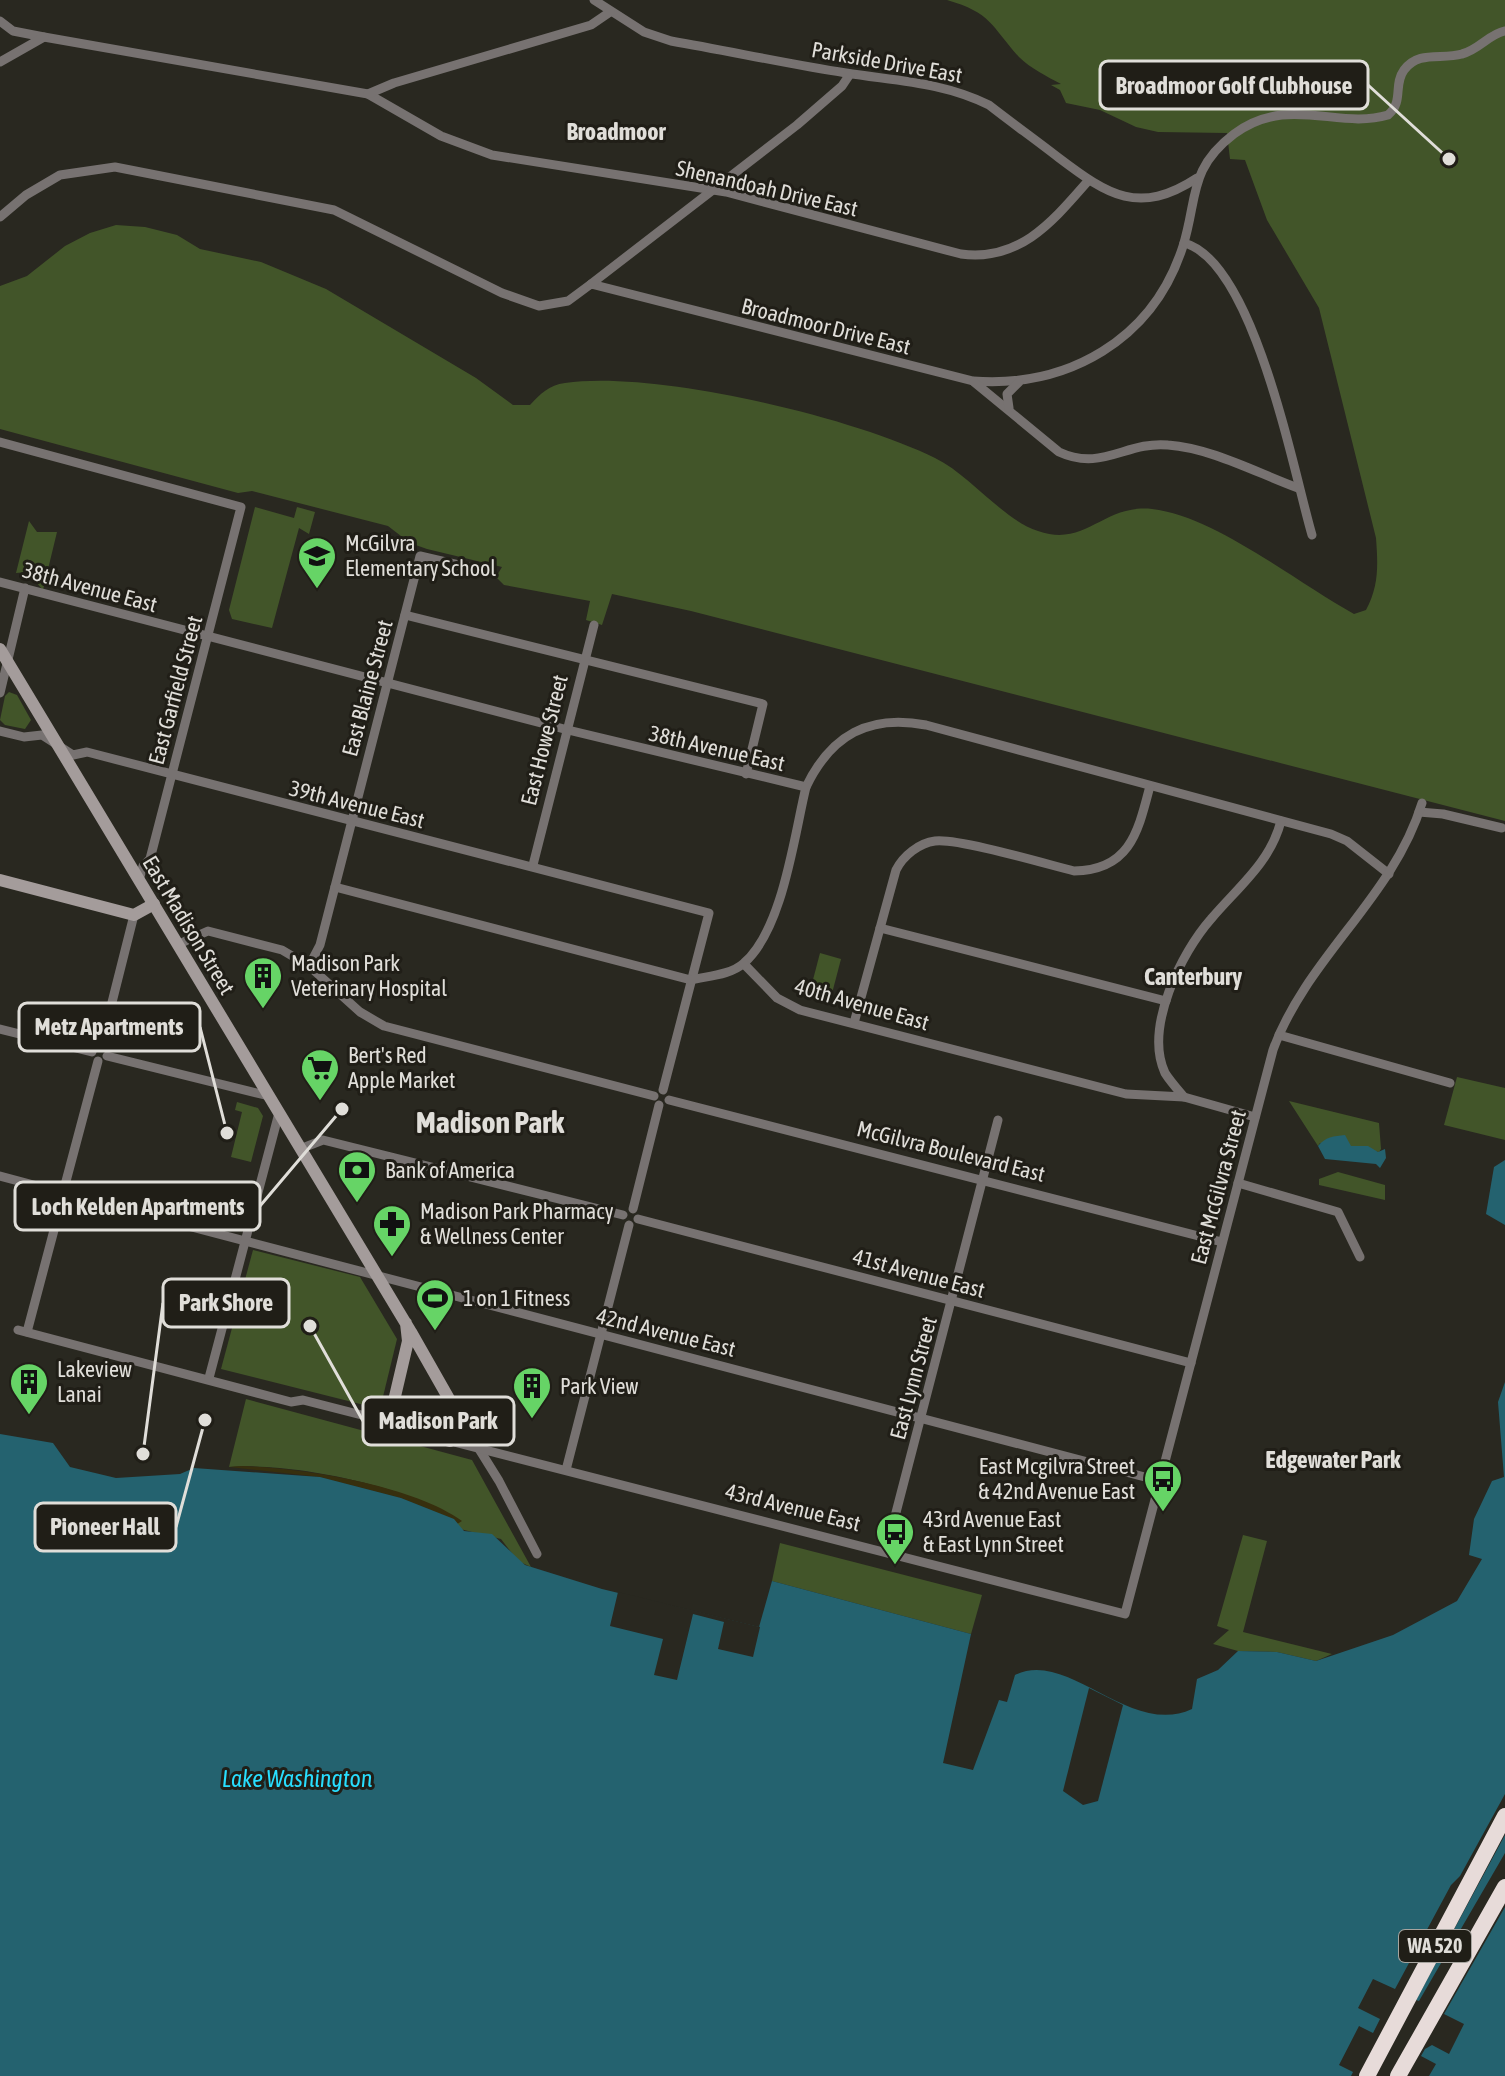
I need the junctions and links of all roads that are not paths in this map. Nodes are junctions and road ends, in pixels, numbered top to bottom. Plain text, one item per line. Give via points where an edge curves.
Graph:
1 (594, 0) edge
2 (610, 12) junction
3 (0, 21) edge
4 (1505, 31) edge
5 (44, 37) junction
6 (0, 62) edge
7 (850, 74) junction
8 (368, 94) junction
9 (1197, 178) junction
10 (1088, 181) junction
11 (711, 190) junction
12 (0, 217) edge
13 (1184, 243) junction
14 (591, 284) junction
15 (973, 381) junction
16 (1019, 382) junction
17 (1012, 413) junction
18 (0, 442) edge
19 (1298, 488) junction
20 (1312, 535) dead end
21 (489, 572) dead end
22 (0, 582) edge
23 (25, 588) junction
24 (405, 615) junction
25 (594, 625) dead end
26 (207, 636) junction
27 (0, 649) edge
28 (586, 659) junction
29 (8, 662) junction
30 (387, 683) junction
31 (0, 693) edge
32 (568, 730) junction
33 (0, 731) edge
34 (58, 745) junction
35 (172, 774) junction
36 (746, 774) junction
37 (1150, 786) junction
38 (806, 787) junction
39 (1281, 821) junction
40 (351, 822) junction
41 (1502, 828) dead end
42 (533, 865) junction
43 (1389, 874) junction
44 (0, 880) edge
45 (139, 880) junction
46 (335, 887) junction
47 (154, 904) junction
48 (134, 915) junction
49 (880, 928) junction
50 (179, 944) junction
51 (744, 964) junction
52 (309, 966) junction
53 (691, 980) junction
54 (1166, 1001) junction
55 (854, 1023) junction
56 (0, 1029) edge
57 (1279, 1035) junction
58 (100, 1054) junction
59 (1450, 1083) dead end
60 (269, 1096) junction
61 (1184, 1097) junction
62 (661, 1098) junction
63 (279, 1113) junction
64 (1255, 1117) junction
65 (998, 1120) dead end
66 (300, 1149) junction
67 (0, 1176) edge
68 (982, 1180) junction
69 (1238, 1183) junction
70 (63, 1193) junction
71 (633, 1209) junction
72 (623, 1215) junction
73 (634, 1222) junction
74 (246, 1239) junction
75 (1222, 1242) junction
76 (1360, 1257) dead end
77 (373, 1272) junction
78 (952, 1301) junction
79 (406, 1323) junction
80 (602, 1334) junction
81 (426, 1358) junction
82 (404, 1359) junction
83 (1191, 1363) junction
84 (209, 1378) junction
85 (921, 1417) junction
86 (461, 1420) junction
87 (389, 1422) junction
88 (450, 1441) junction
89 (477, 1447) junction
90 (566, 1470) junction
91 (1160, 1481) junction
92 (886, 1551) junction
93 (537, 1554) dead end
94 (1125, 1614) joint
95 (1505, 1816) edge
96 (1505, 1887) edge
97 (1367, 2076) edge
98 (1398, 2076) edge

1 - 2 street, Parkside Drive East
2 - 7 street, Parkside Drive East via 671,41
2 - 8 street via 591,25
3 - 5 street, Shenandoah Drive East via 13,31
4 - 9 street, Broadmoor Drive East via 1463,54 1414,61 1401,75 1398,101 1388,115 1289,114 1263,119 1223,144
5 - 6 street
5 - 8 street, Shenandoah Drive East
7 - 10 street, Parkside Drive East via 918,82 971,96
7 - 11 street via 797,125
8 - 11 street, Shenandoah Drive East via 441,136 492,155
9 - 10 street, Parkside Drive East via 1177,191 1138,199
9 - 13 street, Broadmoor Drive East
10 - 11 street, Shenandoah Drive East via 1026,243 975,256
11 - 14 street
12 - 14 street via 60,175 115,167 334,210 539,306 568,301
13 - 16 street, Broadmoor Drive East via 1158,299 1127,335 1077,367
13 - 19 street via 1210,257 1257,334
14 - 15 street, Broadmoor Drive East
15 - 16 street, Broadmoor Drive East
15 - 17 street
16 - 17 street via 1007,394
17 - 19 street via 1076,460 1095,461 1164,444 1186,447
18 - 26 street, East Garfield Street via 241,507
19 - 20 street
21 - 24 street, East Blaine Street via 420,556
22 - 23 street, 38th Avenue East
23 - 26 street, 38th Avenue East
23 - 29 street
24 - 28 street
24 - 30 street, East Blaine Street
25 - 28 street, East Howe Street
26 - 30 street, 38th Avenue East
26 - 35 street, East Garfield Street
27 - 29 street, East Madison Street
28 - 32 street, East Howe Street
28 - 36 street via 763,704
29 - 31 street
29 - 34 street, East Madison Street
30 - 32 street, 38th Avenue East
30 - 40 street, East Blaine Street
32 - 36 street, 38th Avenue East
32 - 42 street, East Howe Street
33 - 34 street, 39th Avenue East via 42,735
34 - 35 street, 39th Avenue East via 73,755 87,752
34 - 45 street, East Madison Street
35 - 40 street, 39th Avenue East
35 - 45 street, East Garfield Street via 150,859
36 - 38 street, 38th Avenue East
37 - 38 street, 38th Avenue East via 926,725 889,721 845,735 821,760
37 - 39 street, 38th Avenue East
37 - 49 street via 1130,846 1089,871 944,841 920,845 896,870
38 - 51 street via 775,910
39 - 43 street, 38th Avenue East via 1347,841
39 - 54 street via 1267,857 1194,942
40 - 42 street, 39th Avenue East
40 - 46 street, East Blaine Street
41 - 43 street, East McGilvra Street via 1420,808 1407,846
42 - 53 street, 39th Avenue East via 709,913
43 - 57 street, East McGilvra Street via 1304,987
44 - 48 street
45 - 47 street, East Madison Street
46 - 52 street, East Blaine Street
46 - 53 street
47 - 48 street
47 - 50 street, East Madison Street
48 - 58 street
49 - 54 street
49 - 55 street
50 - 52 street, McGilvra Boulevard East via 208,931 282,950
50 - 60 street, East Madison Street
51 - 53 street
51 - 55 street, 40th Avenue East via 788,1004
52 - 62 street, McGilvra Boulevard East via 360,1012 384,1026
53 - 62 street
54 - 61 street via 1160,1054 1166,1074
55 - 61 street, 40th Avenue East via 1126,1094
56 - 58 street
57 - 59 street
57 - 64 street, East McGilvra Street
58 - 60 street
58 - 70 street
60 - 63 street, East Madison Street
61 - 64 street, 40th Avenue East
62 - 68 street, McGilvra Boulevard East
62 - 71 street
63 - 66 street, East Madison Street
63 - 74 street
64 - 69 street, East McGilvra Street
65 - 68 street, East Lynn Street
66 - 72 street via 323,1140
66 - 77 street, East Madison Street
67 - 70 street, 42nd Avenue East
68 - 75 street, McGilvra Boulevard East
68 - 78 street, East Lynn Street
69 - 75 street, East McGilvra Street
69 - 76 street via 1338,1212
70 - 74 street, 42nd Avenue East
70 - 84 street, 43rd Avenue East via 22,1331
71 - 72 street
71 - 73 street
72 - 73 street
73 - 78 street, 41st Avenue East
73 - 80 street
74 - 77 street, 42nd Avenue East
74 - 84 street
75 - 83 street, East McGilvra Street
77 - 79 street, East Madison Street
77 - 80 street, 42nd Avenue East
78 - 83 street, 41st Avenue East
78 - 85 street, East Lynn Street
79 - 81 street, East Madison Street
79 - 82 street
80 - 85 street, 42nd Avenue East
80 - 90 street
81 - 82 street
81 - 86 street, East Madison Street
82 - 87 street
83 - 91 street, East McGilvra Street
84 - 87 street, 43rd Avenue East
85 - 91 street, 42nd Avenue East
85 - 92 street, East Lynn Street
86 - 88 street via 460,1433
86 - 89 street, East Madison Street
87 - 88 street, 43rd Avenue East
88 - 89 street, 43rd Avenue East
89 - 90 street, 43rd Avenue East
89 - 93 street, East Madison Street
90 - 92 street, 43rd Avenue East
91 - 94 street, East McGilvra Street
92 - 94 street, 43rd Avenue East
95 - 97 highway, WA 520
96 - 98 highway, WA 520

